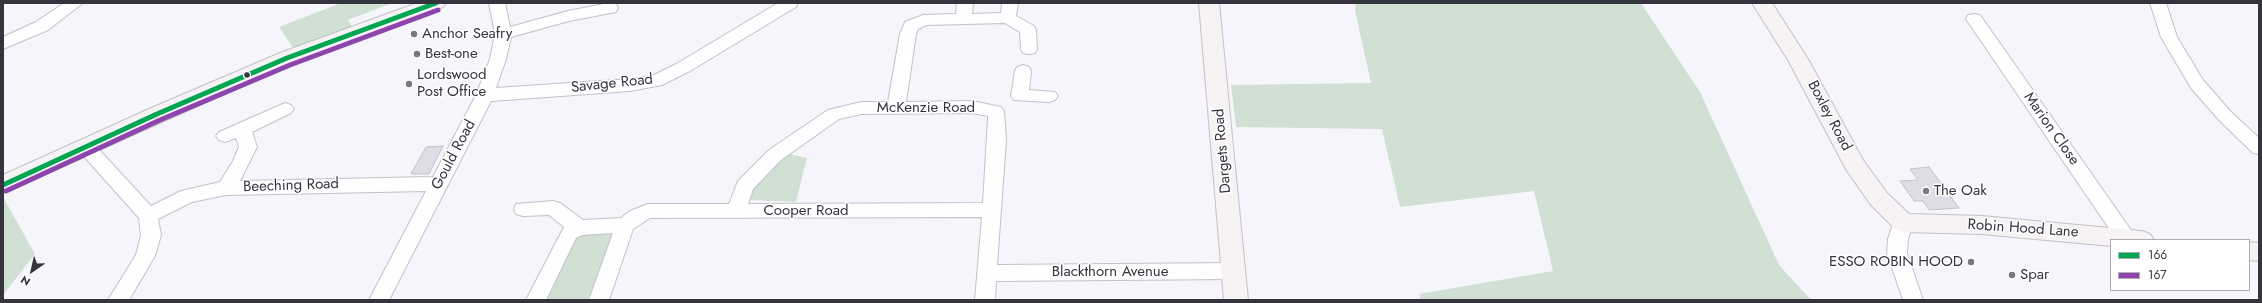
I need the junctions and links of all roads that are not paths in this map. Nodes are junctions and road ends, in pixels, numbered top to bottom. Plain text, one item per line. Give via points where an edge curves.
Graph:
1 (75, 3) edge
2 (436, 3) edge
3 (497, 3) edge
4 (790, 3) edge
5 (965, 3) edge
6 (1209, 3) edge
7 (1762, 3) edge
8 (2158, 3) edge
9 (610, 8) dead end
10 (1009, 11) edge
11 (1974, 19) dead end
12 (963, 20) junction
13 (503, 34) junction
14 (3, 44) edge
15 (1029, 49) dead end
16 (1023, 71) dead end
17 (485, 94) junction
18 (1020, 96) junction
19 (1049, 96) dead end
20 (896, 108) junction
21 (285, 109) dead end
22 (995, 111) junction
23 (242, 129) junction
24 (225, 136) dead end
25 (86, 147) junction
26 (2259, 148) edge
27 (439, 184) junction
28 (3, 185) edge
29 (226, 188) junction
30 (523, 209) dead end
31 (992, 210) junction
32 (736, 211) junction
33 (148, 216) junction
34 (1903, 223) junction
35 (625, 226) junction
36 (579, 228) junction
37 (2134, 239) edge
38 (1233, 272) junction
39 (988, 273) junction
40 (118, 300) edge
41 (379, 300) edge
42 (536, 300) edge
43 (599, 300) edge
44 (985, 300) edge
45 (1236, 300) edge
46 (1913, 300) edge

1 - 14 street via 42,26
2 - 25 street via 287,58
3 - 13 street, Gould Road
4 - 17 street, Savage Road via 656,81 630,85
5 - 12 street
6 - 38 street, Dargets Road
7 - 34 street, Boxley Road via 1798,59 1855,165 1879,199
8 - 26 street via 2169,37 2197,84 2225,116
9 - 13 street via 568,16
10 - 12 street
10 - 15 street via 1028,30
11 - 37 street, Marion Close
12 - 20 street via 923,20 911,26
13 - 17 street, Gould Road via 498,59
16 - 18 street
17 - 27 street, Gould Road
18 - 19 street
18 - 22 street
20 - 22 street, McKenzie Road via 972,107
20 - 32 street, McKenzie Road via 861,108 834,114 774,155 745,186
21 - 23 street
22 - 31 street, McKenzie Road via 997,140
23 - 24 street
23 - 29 street via 248,147
25 - 28 street
25 - 33 street
27 - 29 street, Beeching Road
27 - 41 street, Gould Road
29 - 33 street, Beeching Road via 188,196
30 - 36 street via 553,208
31 - 32 street, Cooper Road
31 - 39 street, McKenzie Road
32 - 35 street, Cooper Road via 648,211
33 - 40 street via 151,235 145,256
34 - 37 street, Robin Hood Lane via 1989,226
34 - 46 street via 1897,253
35 - 36 street
35 - 43 street
36 - 42 street via 565,238
38 - 39 street, Blackthorn Avenue
38 - 45 street, Dargets Road
39 - 44 street, McKenzie Road

